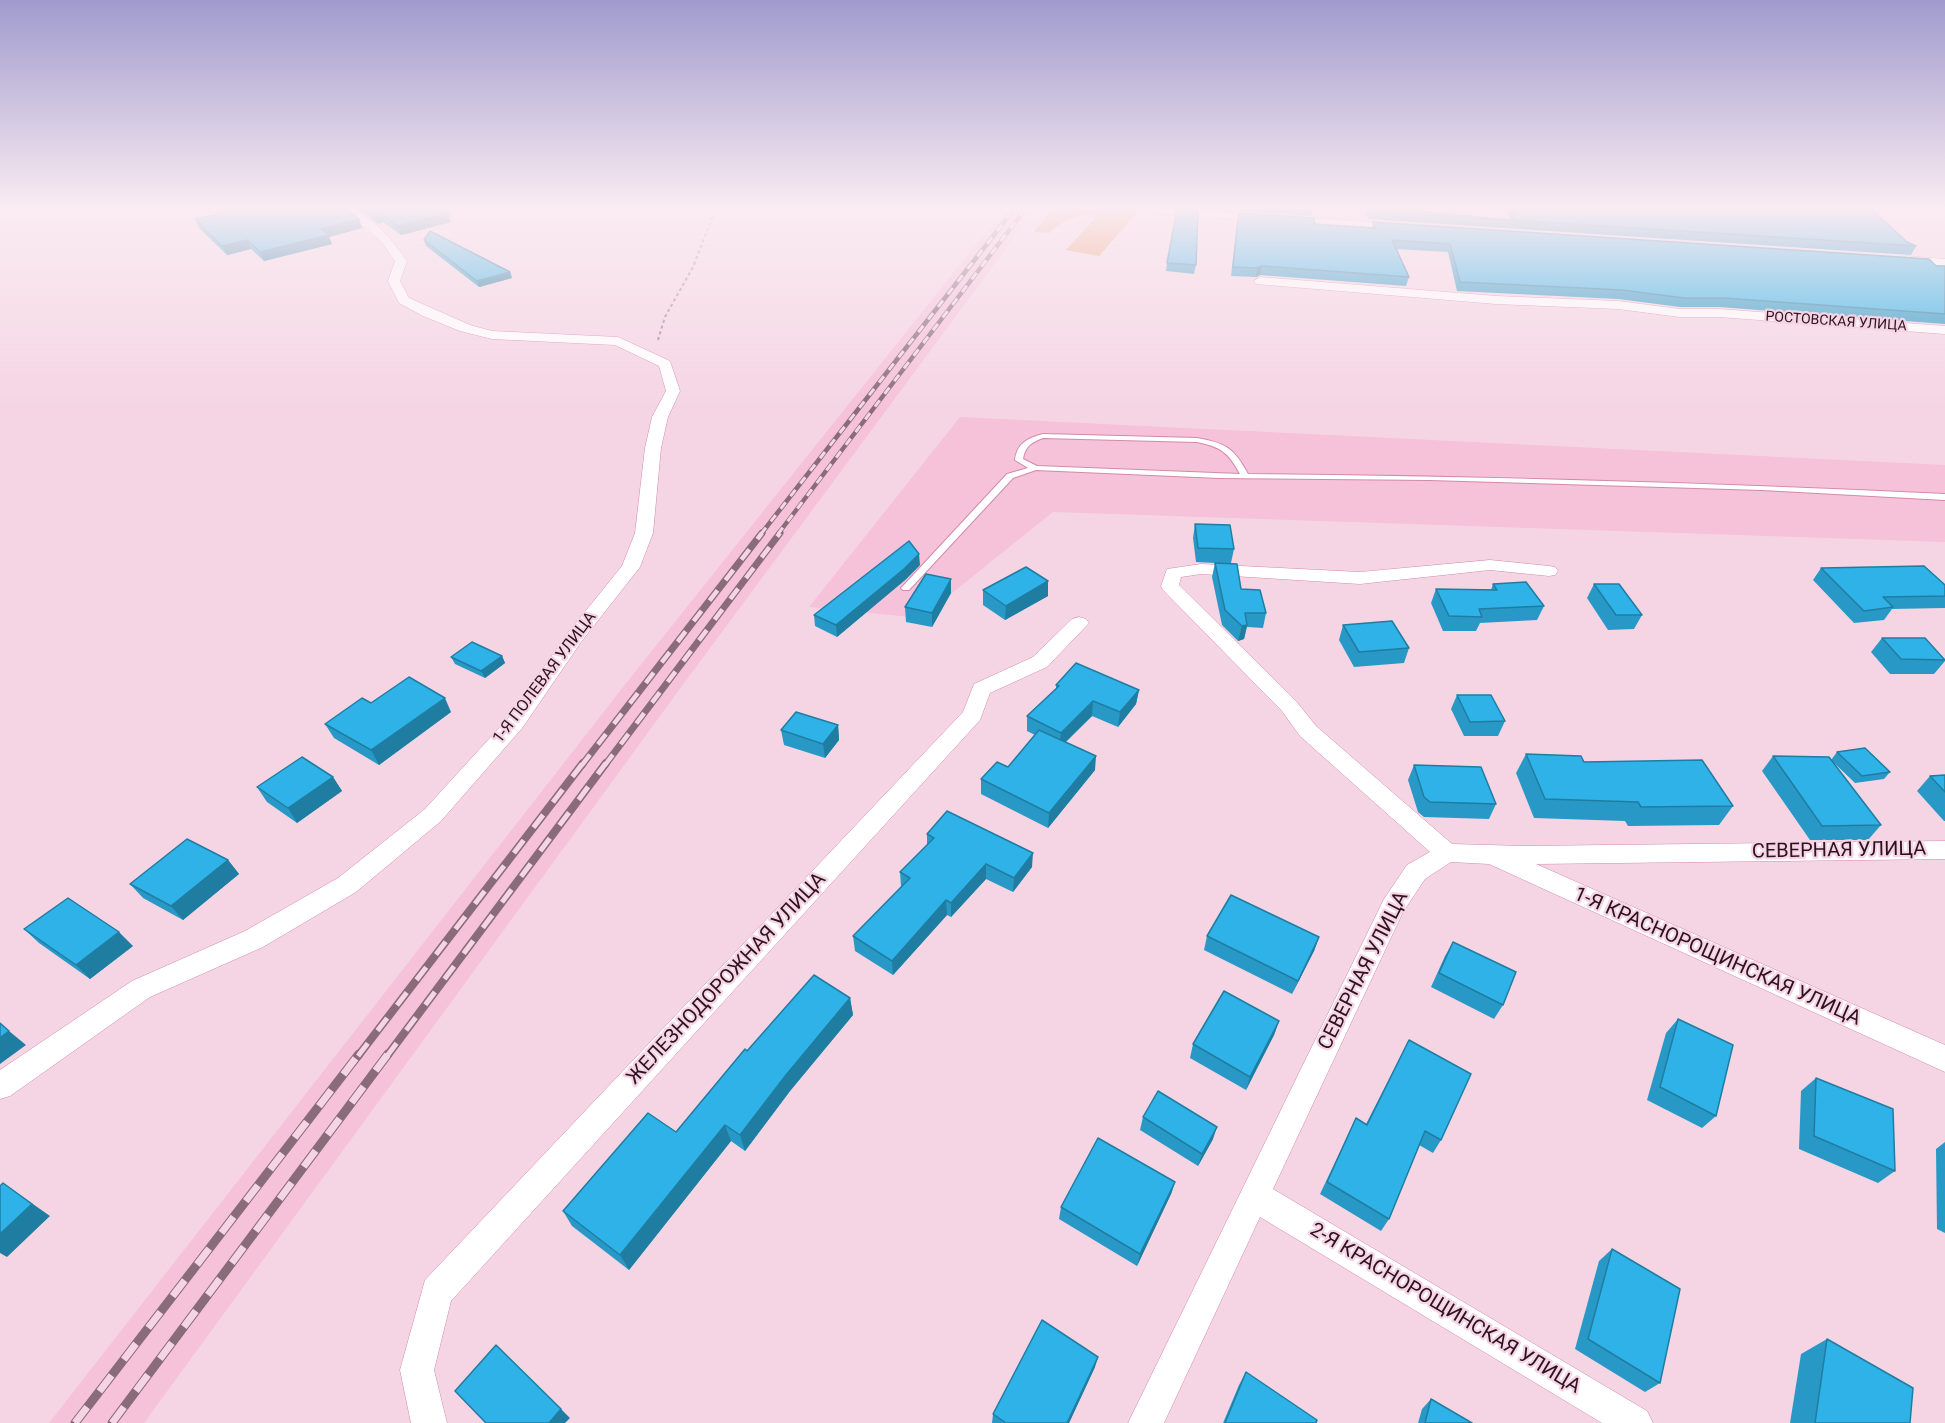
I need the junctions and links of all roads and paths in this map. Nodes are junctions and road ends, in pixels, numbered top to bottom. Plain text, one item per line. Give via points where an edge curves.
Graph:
1 (396, 274) edge
2 (689, 274) edge
3 (1260, 281) dead end
4 (1945, 330) edge
5 (652, 358) junction
6 (1035, 468) junction
7 (1245, 474) junction
8 (1945, 497) edge
9 (1549, 571) dead end
10 (906, 588) dead end
11 (1079, 623) dead end
12 (1945, 850) edge
13 (1447, 853) junction
14 (1489, 854) junction
15 (1945, 1059) edge
16 (0, 1086) edge
17 (1255, 1196) junction
18 (429, 1423) edge
19 (1146, 1423) edge
20 (1635, 1423) edge

1 - 5 street via 394,281 404,300 465,328 492,335 618,341
2 - 5 path via 666,317
3 - 4 street, РОСТОВСКАЯ УЛИЦА
5 - 16 street, 1-Я ПОЛЕВАЯ УЛИЦА via 665,364 673,391 660,417 652,448 644,533 631,567 574,638 516,722 433,815 347,885 254,939 141,989
6 - 7 lane
6 - 7 lane via 1019,460 1020,449 1029,440 1043,436 1197,440 1232,452
6 - 10 lane via 1010,476
7 - 8 lane
9 - 13 street via 1490,565 1360,578 1201,569 1173,573 1170,586 1289,706 1308,731
11 - 18 street, ЖЕЛЕЗНОДОРОЖНАЯ УЛИЦА via 1040,662 981,689 973,715 437,1292 417,1370
12 - 14 street, СЕВЕРНАЯ УЛИЦА
13 - 14 street, СЕВЕРНАЯ УЛИЦА
13 - 17 street, СЕВЕРНАЯ УЛИЦА via 1416,872 1393,906
14 - 15 street, 1-Я КРАСНОРОЩИНСКАЯ УЛИЦА
17 - 19 street, СЕВЕРНАЯ УЛИЦА
17 - 20 street, 2-Я КРАСНОРОЩИНСКАЯ УЛИЦА

